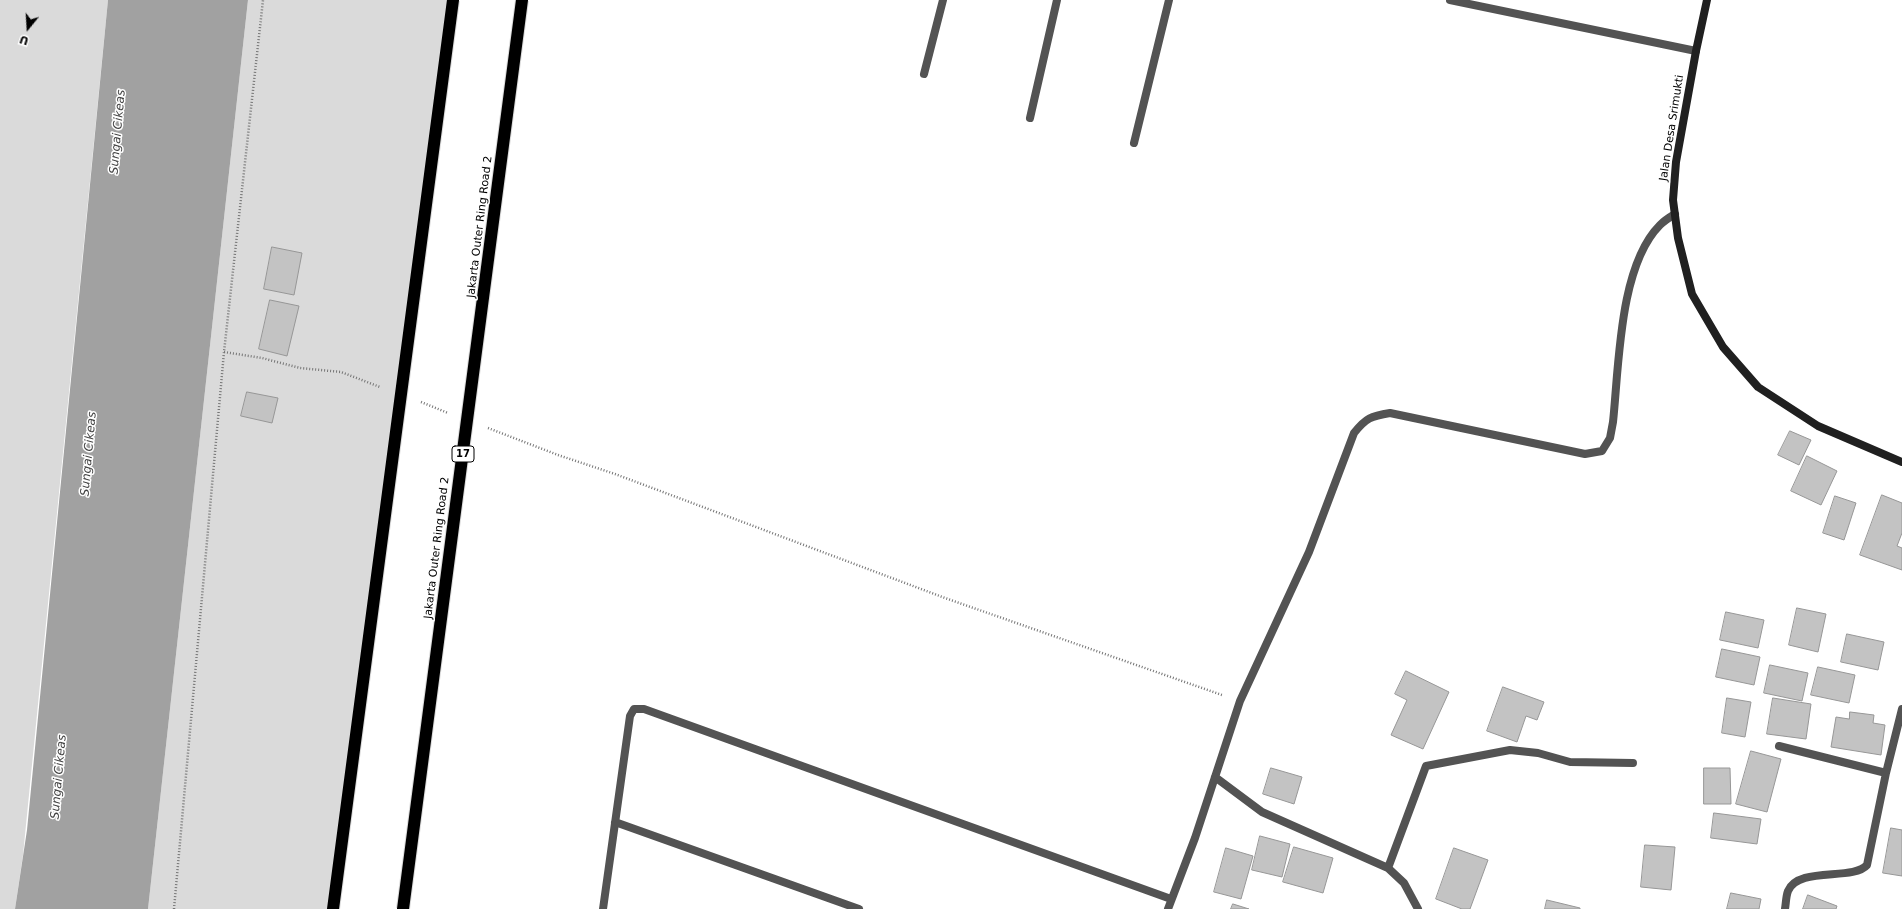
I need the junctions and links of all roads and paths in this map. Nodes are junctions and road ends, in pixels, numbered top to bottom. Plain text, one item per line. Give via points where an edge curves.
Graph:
1 (263, 0) edge
2 (453, 0) edge
3 (522, 0) edge
4 (943, 0) edge
5 (1058, 0) edge
6 (1169, 0) edge
7 (1450, 0) edge
8 (1707, 0) edge
9 (1696, 51) junction
10 (924, 74) dead end
11 (1030, 118) dead end
12 (1134, 143) dead end
13 (1675, 214) junction
14 (224, 352) junction
15 (386, 389) dead end
16 (416, 401) dead end
17 (453, 415) dead end
18 (483, 426) dead end
19 (1902, 462) edge
20 (1240, 701) junction
21 (1902, 708) edge
22 (1778, 746) dead end
23 (1633, 763) dead end
24 (1886, 772) junction
25 (1215, 777) junction
26 (615, 822) junction
27 (1388, 868) junction
28 (1171, 899) junction
29 (174, 909) edge
30 (334, 909) edge
31 (403, 909) edge
32 (603, 909) edge
33 (859, 909) edge
34 (1168, 909) edge
35 (1418, 909) edge
36 (1785, 909) edge

1 - 14 path
2 - 30 highway, bridge
3 - 31 highway, Jakarta Outer Ring Road 2 / 17, bridge
4 - 10 street
5 - 11 street
6 - 12 street
7 - 9 street
8 - 9 street, Jalan Desa Srimukti
9 - 13 street, Jalan Desa Srimukti via 1676,162 1673,200
13 - 19 street, Jalan Desa Srimukti via 1678,238 1692,294 1723,347 1758,387 1818,426
13 - 20 street via 1660,224 1649,238 1636,263 1624,313 1613,422 1610,438 1602,451 1586,454 1390,413 1373,415 1354,433 1309,552
14 - 15 path via 300,368 341,372
14 - 29 path
16 - 17 path
18 - 20 path via 945,598
20 - 25 street
21 - 24 street
22 - 24 street
23 - 27 street via 1570,762 1538,753 1510,750 1426,766
24 - 36 street via 1867,865 1855,871 1817,875 1795,882 1788,890
25 - 27 street via 1262,812
25 - 28 street
26 - 28 street via 630,716 634,709 644,709
26 - 32 street
26 - 33 street
27 - 35 street via 1404,883
28 - 34 street

